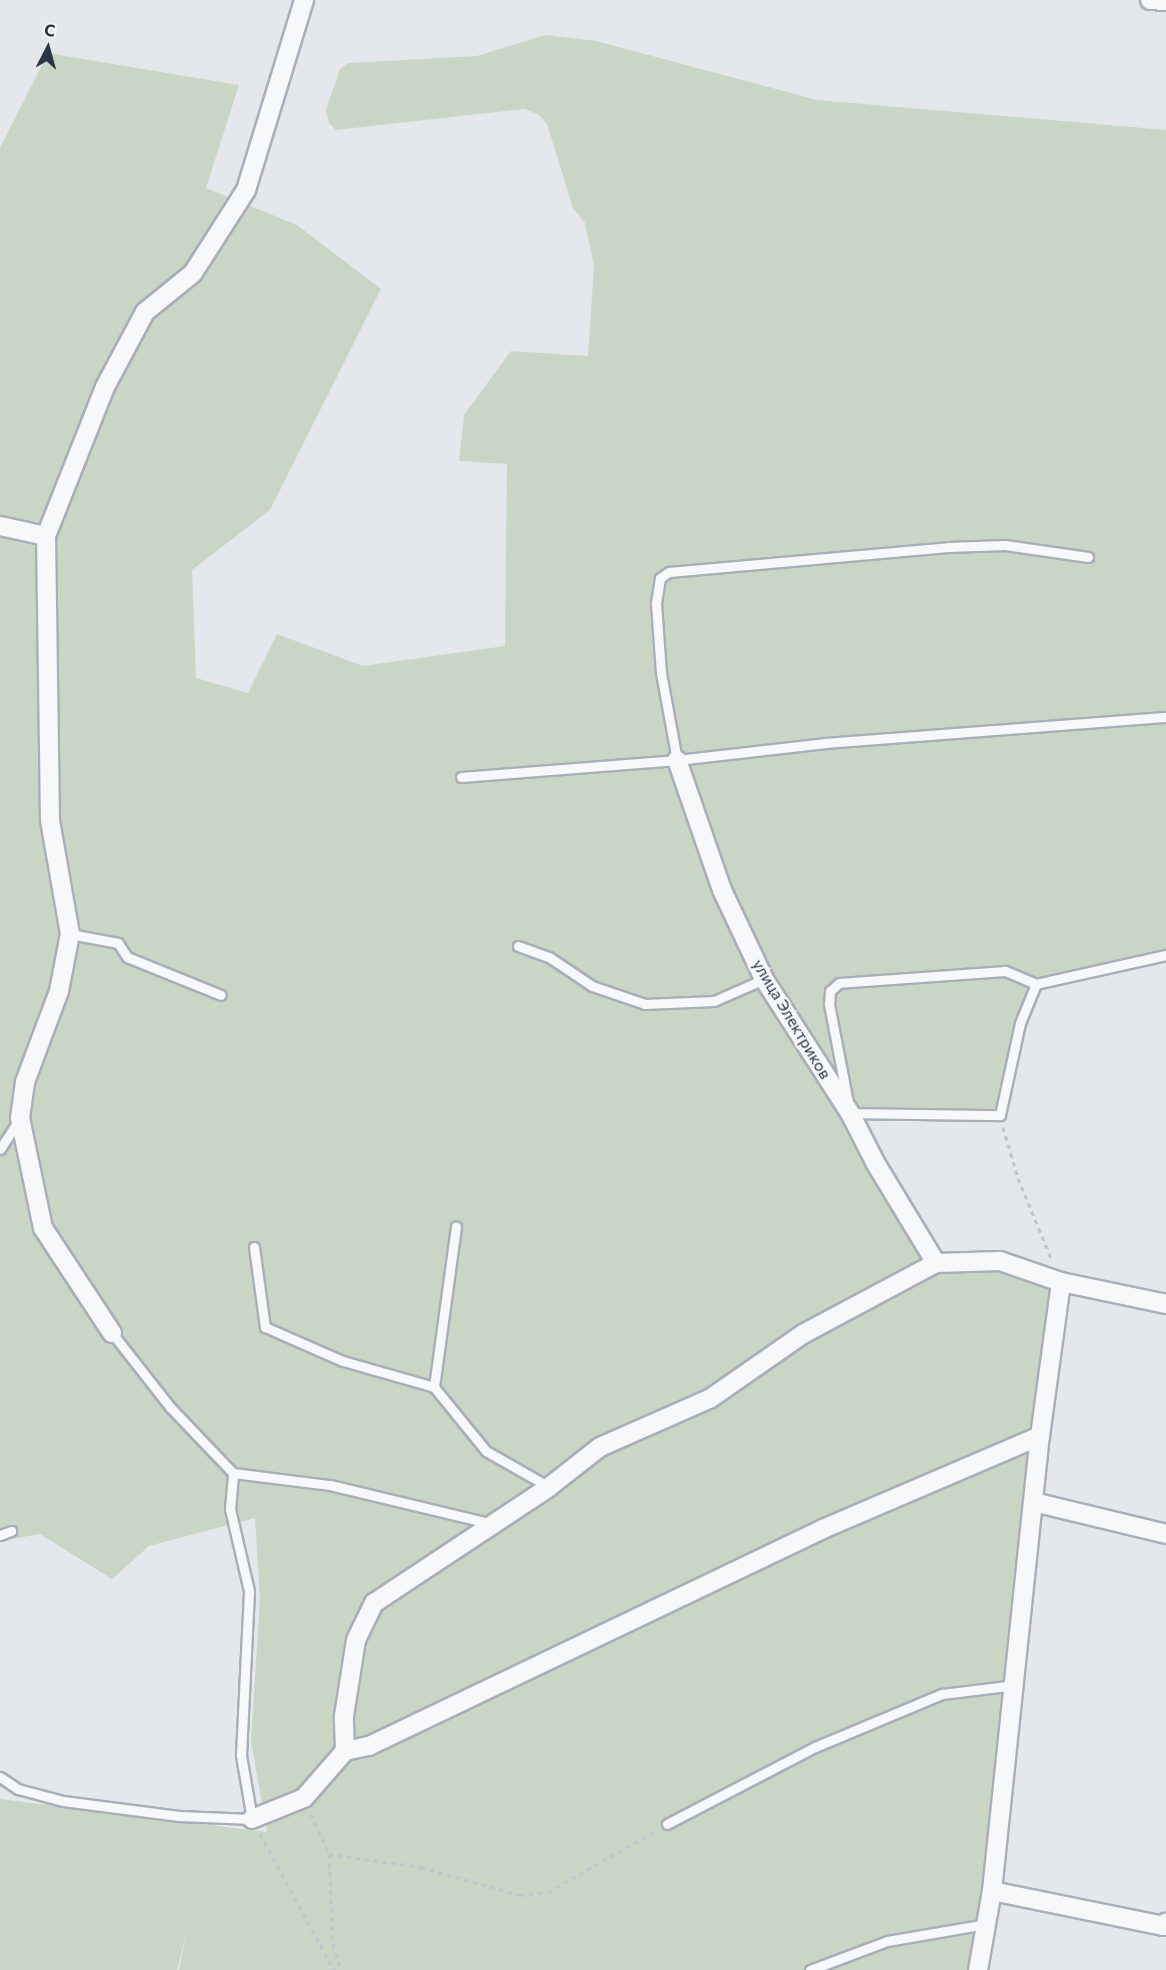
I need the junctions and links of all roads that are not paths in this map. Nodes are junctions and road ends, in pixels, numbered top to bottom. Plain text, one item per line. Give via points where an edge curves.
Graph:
1 (304, 0) edge
2 (1150, 0) edge
3 (1166, 1) edge
4 (0, 526) edge
5 (46, 536) junction
6 (1088, 556) dead end
7 (1166, 717) edge
8 (677, 760) junction
9 (461, 777) dead end
10 (70, 934) junction
11 (518, 946) dead end
12 (1166, 955) edge
13 (764, 979) junction
14 (1036, 984) junction
15 (221, 994) dead end
16 (850, 1113) junction
17 (20, 1118) junction
18 (0, 1149) edge
19 (456, 1226) dead end
20 (254, 1247) dead end
21 (936, 1263) junction
22 (1061, 1282) junction
23 (1166, 1304) edge
24 (112, 1334) joint
25 (434, 1387) junction
26 (1040, 1436) junction
27 (233, 1473) junction
28 (549, 1487) junction
29 (1034, 1502) junction
30 (493, 1524) junction
31 (11, 1531) dead end
32 (1166, 1534) edge
33 (0, 1535) edge
34 (1015, 1685) junction
35 (345, 1751) junction
36 (0, 1777) edge
37 (252, 1819) junction
38 (668, 1824) road end
39 (992, 1891) junction
40 (986, 1924) junction
41 (1165, 1928) edge
42 (810, 1970) edge
43 (978, 1970) edge

1 - 5 street via 246,190 193,273 145,312 105,387
2 - 3 street
4 - 5 street
5 - 10 street via 50,819
6 - 8 lane via 1005,545 948,547 669,572 660,578 656,603 661,673
7 - 8 lane via 826,743
8 - 9 lane
8 - 13 street, улица Электриков via 722,890
10 - 15 lane via 118,943 127,957
10 - 17 street via 59,990 25,1082
11 - 13 lane via 549,957 592,986 645,1004 714,1001
12 - 14 lane
13 - 16 street, улица Электриков
14 - 16 lane via 1020,1023 1000,1115
14 - 16 lane via 1005,971 839,983 830,991 829,1004
16 - 21 street, улица Электриков
17 - 18 lane
17 - 24 street via 43,1228
19 - 25 lane
20 - 25 lane via 265,1327 343,1361
21 - 22 street via 1000,1261
21 - 28 street via 803,1334 711,1398 600,1447
22 - 23 street
22 - 26 street
24 - 27 lane via 170,1407
25 - 28 lane via 486,1451
26 - 29 street
26 - 35 street via 823,1529 369,1746
27 - 30 lane via 330,1485
27 - 37 lane via 230,1509 249,1591 241,1755
28 - 30 street
29 - 32 street
29 - 34 street
30 - 35 street via 374,1604 356,1640 344,1716
31 - 33 lane
34 - 38 lane via 942,1694 815,1747
34 - 39 street
35 - 37 street via 304,1798
36 - 37 lane via 18,1789 63,1801 179,1816
39 - 40 street
39 - 41 street
40 - 42 lane via 887,1941
40 - 43 street

